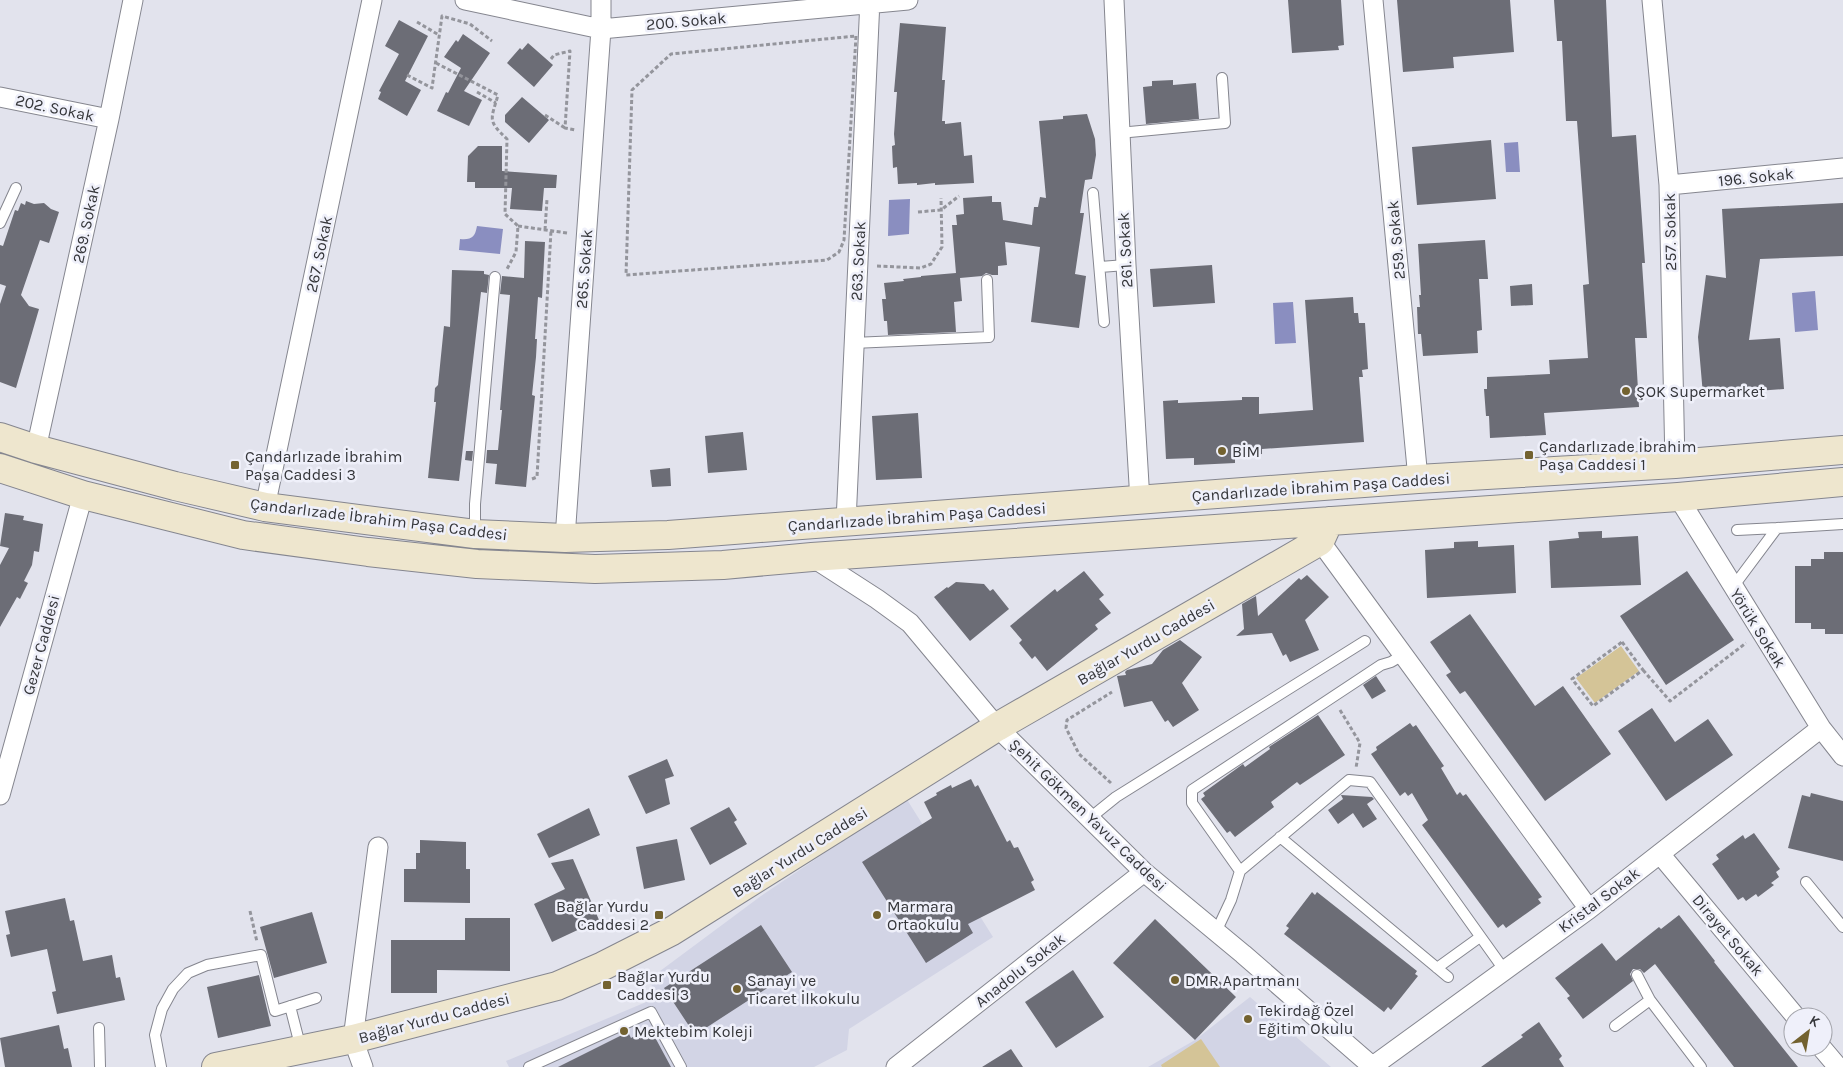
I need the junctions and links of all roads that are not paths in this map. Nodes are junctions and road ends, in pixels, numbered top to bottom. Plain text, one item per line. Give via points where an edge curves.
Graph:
1 (134, 0) edge
2 (372, 0) edge
3 (465, 0) edge
4 (601, 0) edge
5 (908, 0) edge
6 (1114, 0) edge
7 (1373, 0) edge
8 (1652, 0) edge
9 (870, 2) edge
10 (601, 29) junction
11 (1222, 78) dead end
12 (0, 97) edge
13 (109, 119) junction
14 (1119, 133) junction
15 (1843, 168) edge
16 (1669, 185) junction
17 (16, 188) dead end
18 (1093, 193) dead end
19 (0, 223) edge
20 (1126, 265) junction
21 (1100, 267) junction
22 (495, 277) road end
23 (987, 280) dead end
24 (1104, 322) dead end
25 (853, 343) junction
26 (0, 437) edge
27 (36, 448) junction
28 (1843, 450) edge
29 (1675, 464) junction
30 (0, 468) edge
31 (1418, 479) junction
32 (1843, 482) edge
33 (82, 495) junction
34 (1678, 498) junction
35 (1140, 501) junction
36 (265, 508) junction
37 (846, 522) junction
38 (1843, 524) edge
39 (1777, 528) junction
40 (1737, 530) dead end
41 (1324, 531) junction
42 (475, 534) junction
43 (565, 538) junction
44 (812, 557) junction
45 (1733, 587) junction
46 (1365, 641) dead end
47 (1403, 655) junction
48 (996, 727) junction
49 (1821, 728) junction
50 (1843, 756) edge
51 (0, 795) edge
52 (1090, 818) junction
53 (1280, 837) junction
54 (378, 847) dead end
55 (1660, 854) junction
56 (1240, 871) junction
57 (1144, 872) junction
58 (1806, 882) dead end
59 (1590, 909) junction
60 (1843, 928) edge
61 (1216, 932) junction
62 (1480, 937) junction
63 (1437, 968) junction
64 (1504, 971) junction
65 (1637, 975) dead end
66 (1448, 977) dead end
67 (316, 998) dead end
68 (1650, 1000) junction
69 (290, 1006) junction
70 (1788, 1007) edge
71 (1615, 1026) dead end
72 (99, 1028) dead end
73 (353, 1039) junction
74 (301, 1049) junction
75 (1830, 1057) edge
76 (100, 1067) edge
77 (161, 1067) edge
78 (216, 1067) edge
79 (363, 1067) edge
80 (529, 1067) edge
81 (681, 1067) edge
82 (896, 1067) edge
83 (1373, 1067) edge
84 (1701, 1067) edge
85 (1838, 1067) edge

1 - 13 street, 269. Sokak
2 - 36 street, 267. Sokak
3 - 10 street, 200. Sokak
4 - 10 street, 265. Sokak
5 - 9 street, 200. Sokak
6 - 14 street, 261. Sokak
7 - 31 street, 259. Sokak
8 - 16 street, 257. Sokak
9 - 10 street, 200. Sokak
9 - 25 street, 263. Sokak
10 - 43 street, 265. Sokak
11 - 14 lane via 1225,123
12 - 13 street, 202. Sokak
13 - 27 street, 269. Sokak
14 - 20 street, 261. Sokak
15 - 16 street, 196. Sokak
16 - 29 street, 257. Sokak
17 - 19 lane
18 - 21 lane
20 - 21 lane
20 - 35 street, 261. Sokak
21 - 24 lane
22 - 42 lane
23 - 25 lane via 989,337
25 - 37 street, 263. Sokak
26 - 27 main road, Çandarlızade İbrahim Paşa Caddesi
27 - 36 main road, Çandarlızade İbrahim Paşa Caddesi
28 - 29 main road, Çandarlızade İbrahim Paşa Caddesi
29 - 31 main road, Çandarlızade İbrahim Paşa Caddesi
30 - 33 main road, Çandarlızade İbrahim Paşa Caddesi
31 - 35 main road, Çandarlızade İbrahim Paşa Caddesi
32 - 34 main road, Çandarlızade İbrahim Paşa Caddesi
33 - 44 main road, Çandarlızade İbrahim Paşa Caddesi via 243,535 477,564 595,569 724,565
33 - 51 street, Gezer Caddesi
34 - 41 main road, Çandarlızade İbrahim Paşa Caddesi
34 - 45 street, Yörük Sokak
35 - 37 main road, Çandarlızade İbrahim Paşa Caddesi
36 - 42 main road, Çandarlızade İbrahim Paşa Caddesi
37 - 43 main road, Çandarlızade İbrahim Paşa Caddesi via 668,535
38 - 39 lane
39 - 40 lane
39 - 45 lane
41 - 44 main road, Çandarlızade İbrahim Paşa Caddesi
41 - 47 street
41 - 48 main road, Bağlar Yurdu Caddesi
42 - 43 main road, Çandarlızade İbrahim Paşa Caddesi
44 - 48 street, Şehit Gökmen Yavuz Caddesi via 910,623
45 - 49 street, Yörük Sokak
46 - 52 lane via 1123,793
47 - 56 lane via 1381,665 1192,790 1192,803
47 - 59 street
48 - 52 street, Şehit Gökmen Yavuz Caddesi
48 - 73 main road, Bağlar Yurdu Caddesi via 672,931 603,966 557,986
49 - 50 street, Yörük Sokak
49 - 55 street, Kristal Sokak
52 - 57 street, Şehit Gökmen Yavuz Caddesi
53 - 56 lane
53 - 62 lane via 1349,780 1370,782
53 - 63 lane
54 - 73 street
55 - 59 street, Kristal Sokak
55 - 70 street, Dirayet Sokak
56 - 61 lane
57 - 61 street, Şehit Gökmen Yavuz Caddesi
57 - 82 street, Anadolu Sokak
58 - 60 lane
59 - 64 street, Kristal Sokak
61 - 83 street, Şehit Gökmen Yavuz Caddesi
62 - 63 lane
62 - 64 lane
63 - 66 lane
64 - 83 street, Kristal Sokak
65 - 68 lane
67 - 69 lane
68 - 71 lane
68 - 84 lane
69 - 74 lane
69 - 77 lane via 275,1011 261,955 207,965 188,973 173,989 162,1009 155,1035
72 - 76 lane
73 - 74 main road, Bağlar Yurdu Caddesi
73 - 79 street
74 - 78 main road, Bağlar Yurdu Caddesi
75 - 85 street
80 - 81 lane via 651,1012

